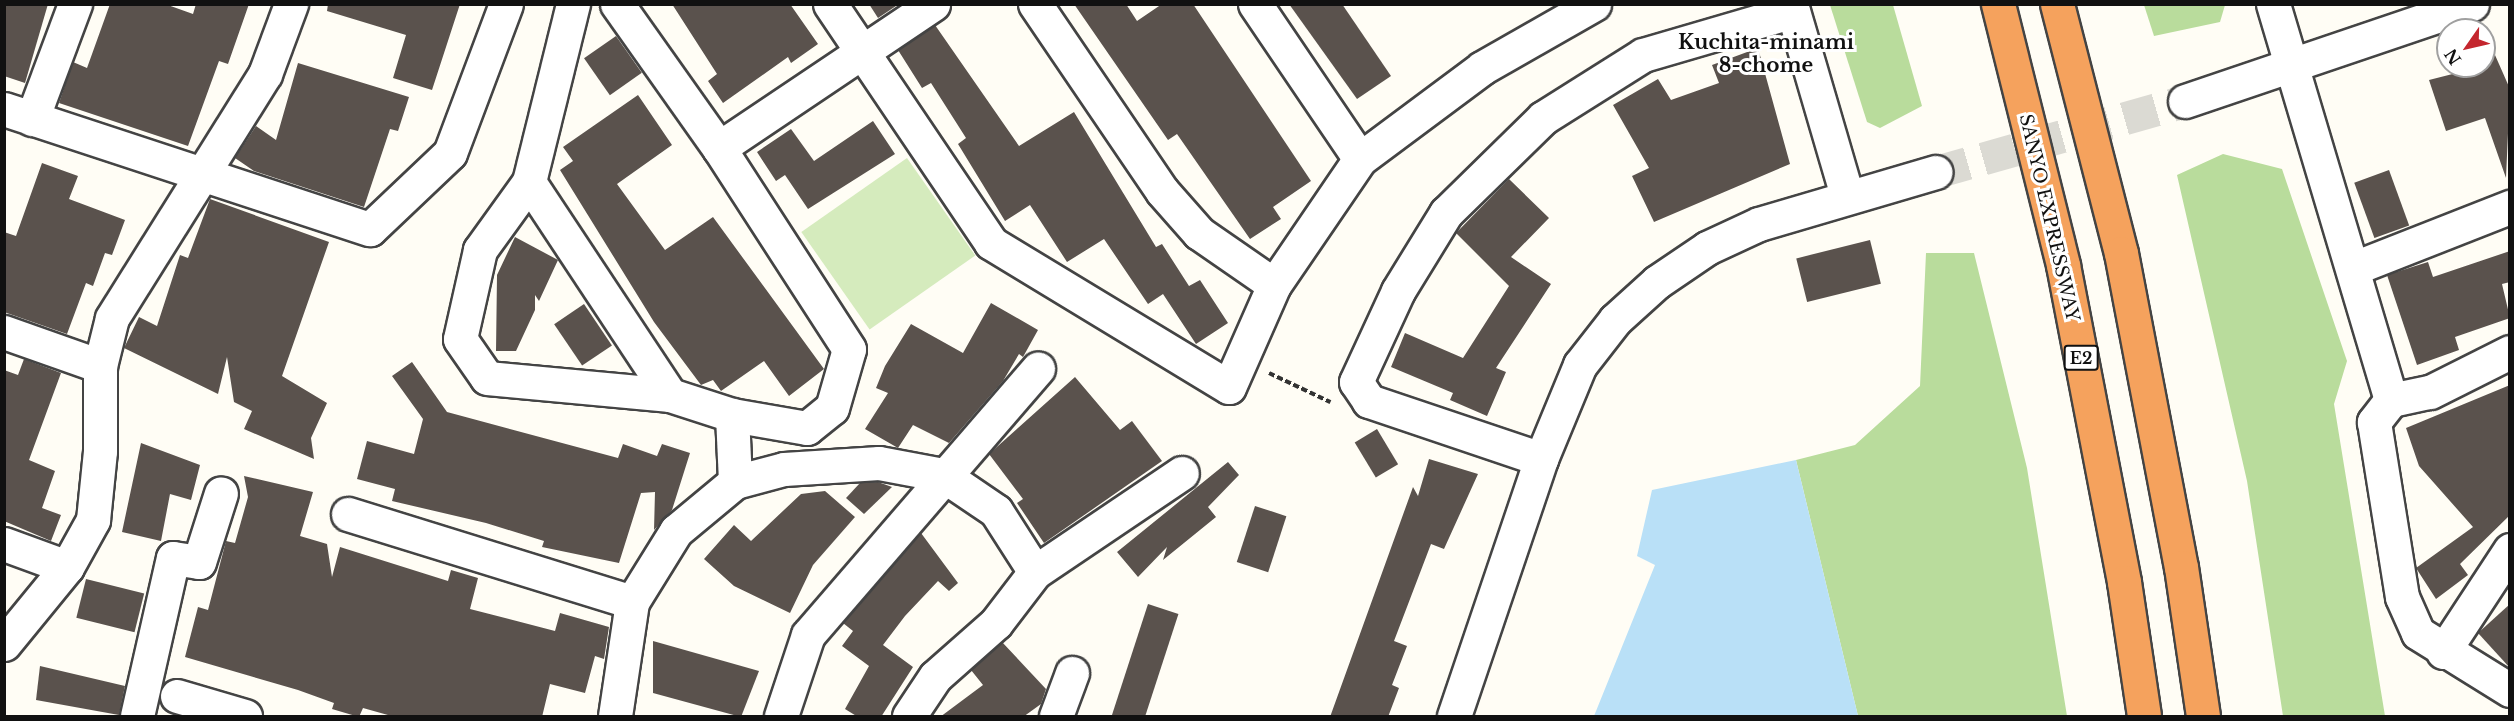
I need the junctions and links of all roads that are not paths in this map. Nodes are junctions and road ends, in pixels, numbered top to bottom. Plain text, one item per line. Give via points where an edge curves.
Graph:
1 (75, 4) edge
2 (291, 4) edge
3 (506, 4) edge
4 (573, 4) edge
5 (617, 4) edge
6 (830, 4) edge
7 (933, 4) edge
8 (1035, 4) edge
9 (1255, 4) edge
10 (1594, 4) edge
11 (1998, 4) edge
12 (2057, 4) edge
13 (2273, 4) edge
14 (2472, 4) edge
15 (1792, 8) edge
16 (863, 51) junction
17 (2293, 69) junction
18 (2185, 101) tunnel mouth
19 (18, 114) edge
20 (719, 148) junction
21 (1360, 159) junction
22 (1936, 172) tunnel mouth
23 (202, 176) junction
24 (529, 182) junction
25 (1847, 196) junction
26 (2510, 207) edge
27 (2354, 268) junction
28 (1274, 285) junction
29 (4, 332) edge
30 (2510, 352) edge
31 (100, 366) junction
32 (1038, 369) dead end
33 (670, 395) junction
34 (2391, 400) junction
35 (732, 415) junction
36 (1541, 459) junction
37 (1182, 473) dead end
38 (943, 475) junction
39 (735, 482) junction
40 (220, 493) dead end
41 (348, 514) dead end
42 (4, 544) edge
43 (2510, 550) edge
44 (68, 567) junction
45 (1035, 572) junction
46 (632, 602) junction
47 (4, 644) edge
48 (2443, 651) junction
49 (1072, 673) dead end
50 (2510, 690) edge
51 (177, 696) dead end
52 (137, 717) edge
53 (246, 717) edge
54 (615, 717) edge
55 (781, 717) edge
56 (909, 717) edge
57 (1056, 717) edge
58 (1454, 717) edge
59 (2144, 717) edge
60 (2203, 717) edge

1 - 19 street
2 - 23 street via 266,74
3 - 23 street via 450,153 370,229
4 - 24 street
5 - 20 street
6 - 16 street
7 - 16 street
8 - 28 street via 1162,191 1199,232
9 - 21 street
10 - 21 street via 1482,68
11 - 59 highway, SANYO EXPRESSWAY / E2 via 2063,264
12 - 60 highway via 2121,253 2181,567
13 - 17 street
14 - 17 street
15 - 25 street
15 - 36 street via 1643,55 1543,118 1446,213 1398,291 1356,382 1369,402
16 - 20 street
16 - 28 street via 992,243 1229,387
17 - 18 street
17 - 27 street
19 - 23 street
20 - 35 street via 849,349 832,408 807,428
21 - 28 street
22 - 25 street
23 - 31 street via 112,318
24 - 33 street
24 - 33 street via 480,250 460,339 487,378
25 - 36 street via 1759,224 1707,248 1657,282 1615,320 1580,365
26 - 27 street
27 - 34 street
29 - 31 street
30 - 34 street via 2430,392
31 - 44 street via 100,451 93,520
32 - 38 street
33 - 35 street
34 - 48 street via 2374,422 2402,597 2418,633
35 - 39 street
36 - 58 street
37 - 45 street
38 - 39 street via 879,463 784,469
38 - 45 street via 996,512
38 - 55 street via 808,635
39 - 46 street via 676,531
40 - 52 street via 199,562 173,558
41 - 46 street
42 - 44 street
43 - 48 street
44 - 47 street
45 - 56 street via 996,623 935,677
46 - 54 street
48 - 50 street
49 - 57 street
51 - 53 street

